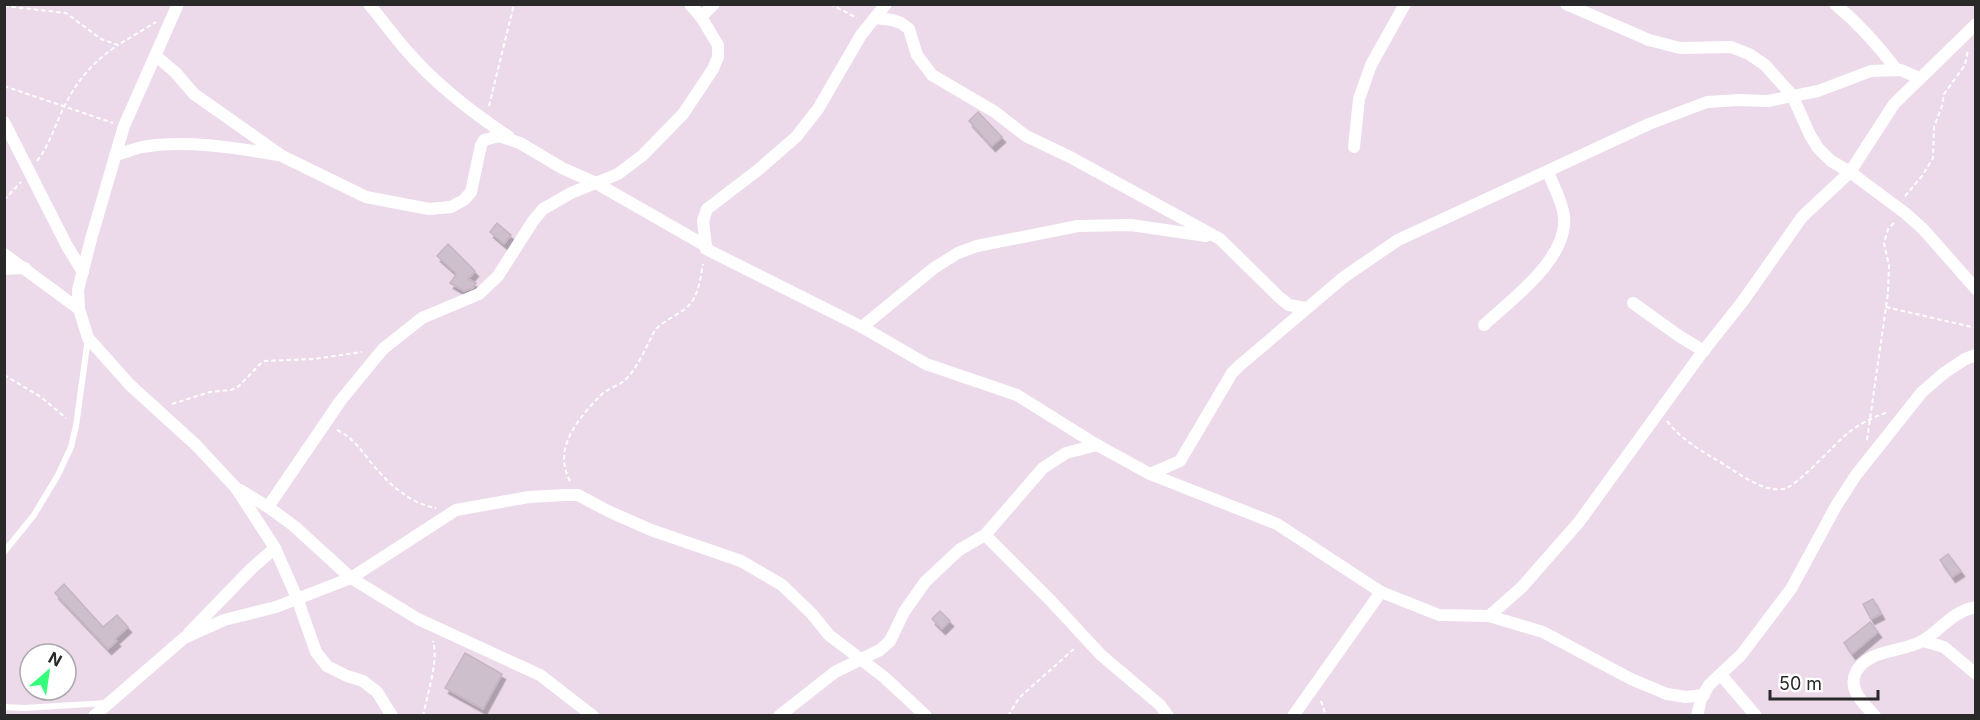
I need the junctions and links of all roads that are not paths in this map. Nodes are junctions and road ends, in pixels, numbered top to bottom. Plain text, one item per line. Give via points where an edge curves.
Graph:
1 (178, 4) edge
2 (369, 4) edge
3 (690, 4) edge
4 (714, 4) edge
5 (886, 4) edge
6 (1405, 4) edge
7 (1566, 4) edge
8 (1835, 4) edge
9 (701, 17) junction
10 (873, 20) junction
11 (1976, 24) edge
12 (156, 56) junction
13 (1896, 69) junction
14 (1919, 78) junction
15 (1792, 95) junction
16 (4, 122) edge
17 (510, 138) junction
18 (1354, 147) dead end
19 (115, 155) junction
20 (282, 156) junction
21 (1548, 172) junction
22 (1850, 172) junction
23 (596, 183) junction
24 (1220, 239) junction
25 (706, 248) junction
26 (4, 254) edge
27 (26, 268) junction
28 (4, 270) edge
29 (83, 272) junction
30 (1976, 289) edge
31 (1633, 303) dead end
32 (1306, 308) junction
33 (79, 309) junction
34 (1484, 324) dead end
35 (862, 327) junction
36 (88, 338) junction
37 (1704, 351) junction
38 (1976, 355) edge
39 (1097, 445) junction
40 (1150, 474) junction
41 (236, 488) junction
42 (268, 507) junction
43 (985, 534) junction
44 (274, 548) junction
45 (4, 552) edge
46 (351, 578) junction
47 (1381, 592) junction
48 (297, 598) junction
49 (1976, 607) edge
50 (1489, 616) junction
51 (184, 638) junction
52 (1923, 641) junction
53 (883, 647) junction
54 (861, 661) junction
55 (1976, 674) edge
56 (1720, 675) junction
57 (884, 677) junction
58 (1704, 695) junction
59 (109, 703) junction
60 (4, 707) edge
61 (94, 716) edge
62 (392, 716) edge
63 (593, 716) edge
64 (779, 716) edge
65 (926, 716) edge
66 (1168, 716) edge
67 (1293, 716) edge
68 (1697, 716) edge
69 (1756, 716) edge
70 (1875, 716) edge

1 - 12 street
2 - 17 street via 407,52 484,121
3 - 9 street
4 - 9 street
5 - 10 street
6 - 18 street via 1371,65 1359,99
7 - 15 street via 1680,48 1718,46 1743,51 1765,65
8 - 13 street
9 - 23 street via 718,45 718,57 700,91 643,155 618,174
10 - 24 street via 892,20 909,29 917,55 932,75 995,112 1026,136
10 - 25 street via 818,109 796,136 707,209 703,221
11 - 14 street
12 - 19 street
12 - 20 street via 194,94
13 - 14 street
13 - 15 street via 1871,71 1818,91
14 - 22 street via 1894,104
15 - 21 street via 1768,101 1707,102 1649,124
15 - 22 street via 1818,148 1831,162
16 - 29 street
17 - 20 street via 484,140 471,192 451,207 440,208 366,197
17 - 23 street
19 - 20 street via 142,147 196,145
19 - 29 street
21 - 32 street via 1398,240
21 - 34 street via 1564,214 1559,241 1531,284
22 - 30 street via 1905,213
22 - 37 street via 1802,217
23 - 25 street
23 - 42 street via 543,209 498,276 479,294 422,318 383,349 341,400
24 - 32 street via 1279,297 1293,307
24 - 35 street via 1131,225 1078,226 1000,240 958,253 934,268
25 - 35 street
26 - 27 street
27 - 28 street
27 - 33 street
29 - 33 street via 78,290
31 - 37 street
32 - 40 street via 1232,373 1180,461
33 - 36 street
35 - 39 street via 926,364 1017,395
36 - 41 street via 130,385
36 - 45 lane via 70,447 34,515
37 - 50 street via 1579,522 1522,587
38 - 56 street via 1944,373 1906,411 1856,475 1791,589 1757,635
39 - 40 street
39 - 43 street via 1066,453 1043,468
40 - 47 street via 1277,524
41 - 42 street
41 - 44 street
42 - 46 street
43 - 53 street via 959,550 925,582
43 - 66 street via 1101,655
44 - 48 street
44 - 51 street
46 - 48 street
46 - 54 street via 456,510 529,497 578,495 651,530 741,561 783,585 829,635
46 - 63 street via 418,619 540,675
47 - 50 street via 1439,615
47 - 67 street
48 - 51 street via 224,620
48 - 62 street via 316,652 327,666 363,681 377,692
49 - 52 street via 1958,612
50 - 58 street via 1543,632 1630,679 1667,694
51 - 59 street
52 - 55 street via 1944,647
52 - 70 street via 1867,660 1858,668 1853,684
53 - 54 street
53 - 57 street
54 - 57 street
54 - 64 street via 835,672
56 - 58 street
56 - 69 street
57 - 65 street
58 - 68 street
59 - 60 lane
59 - 61 street

